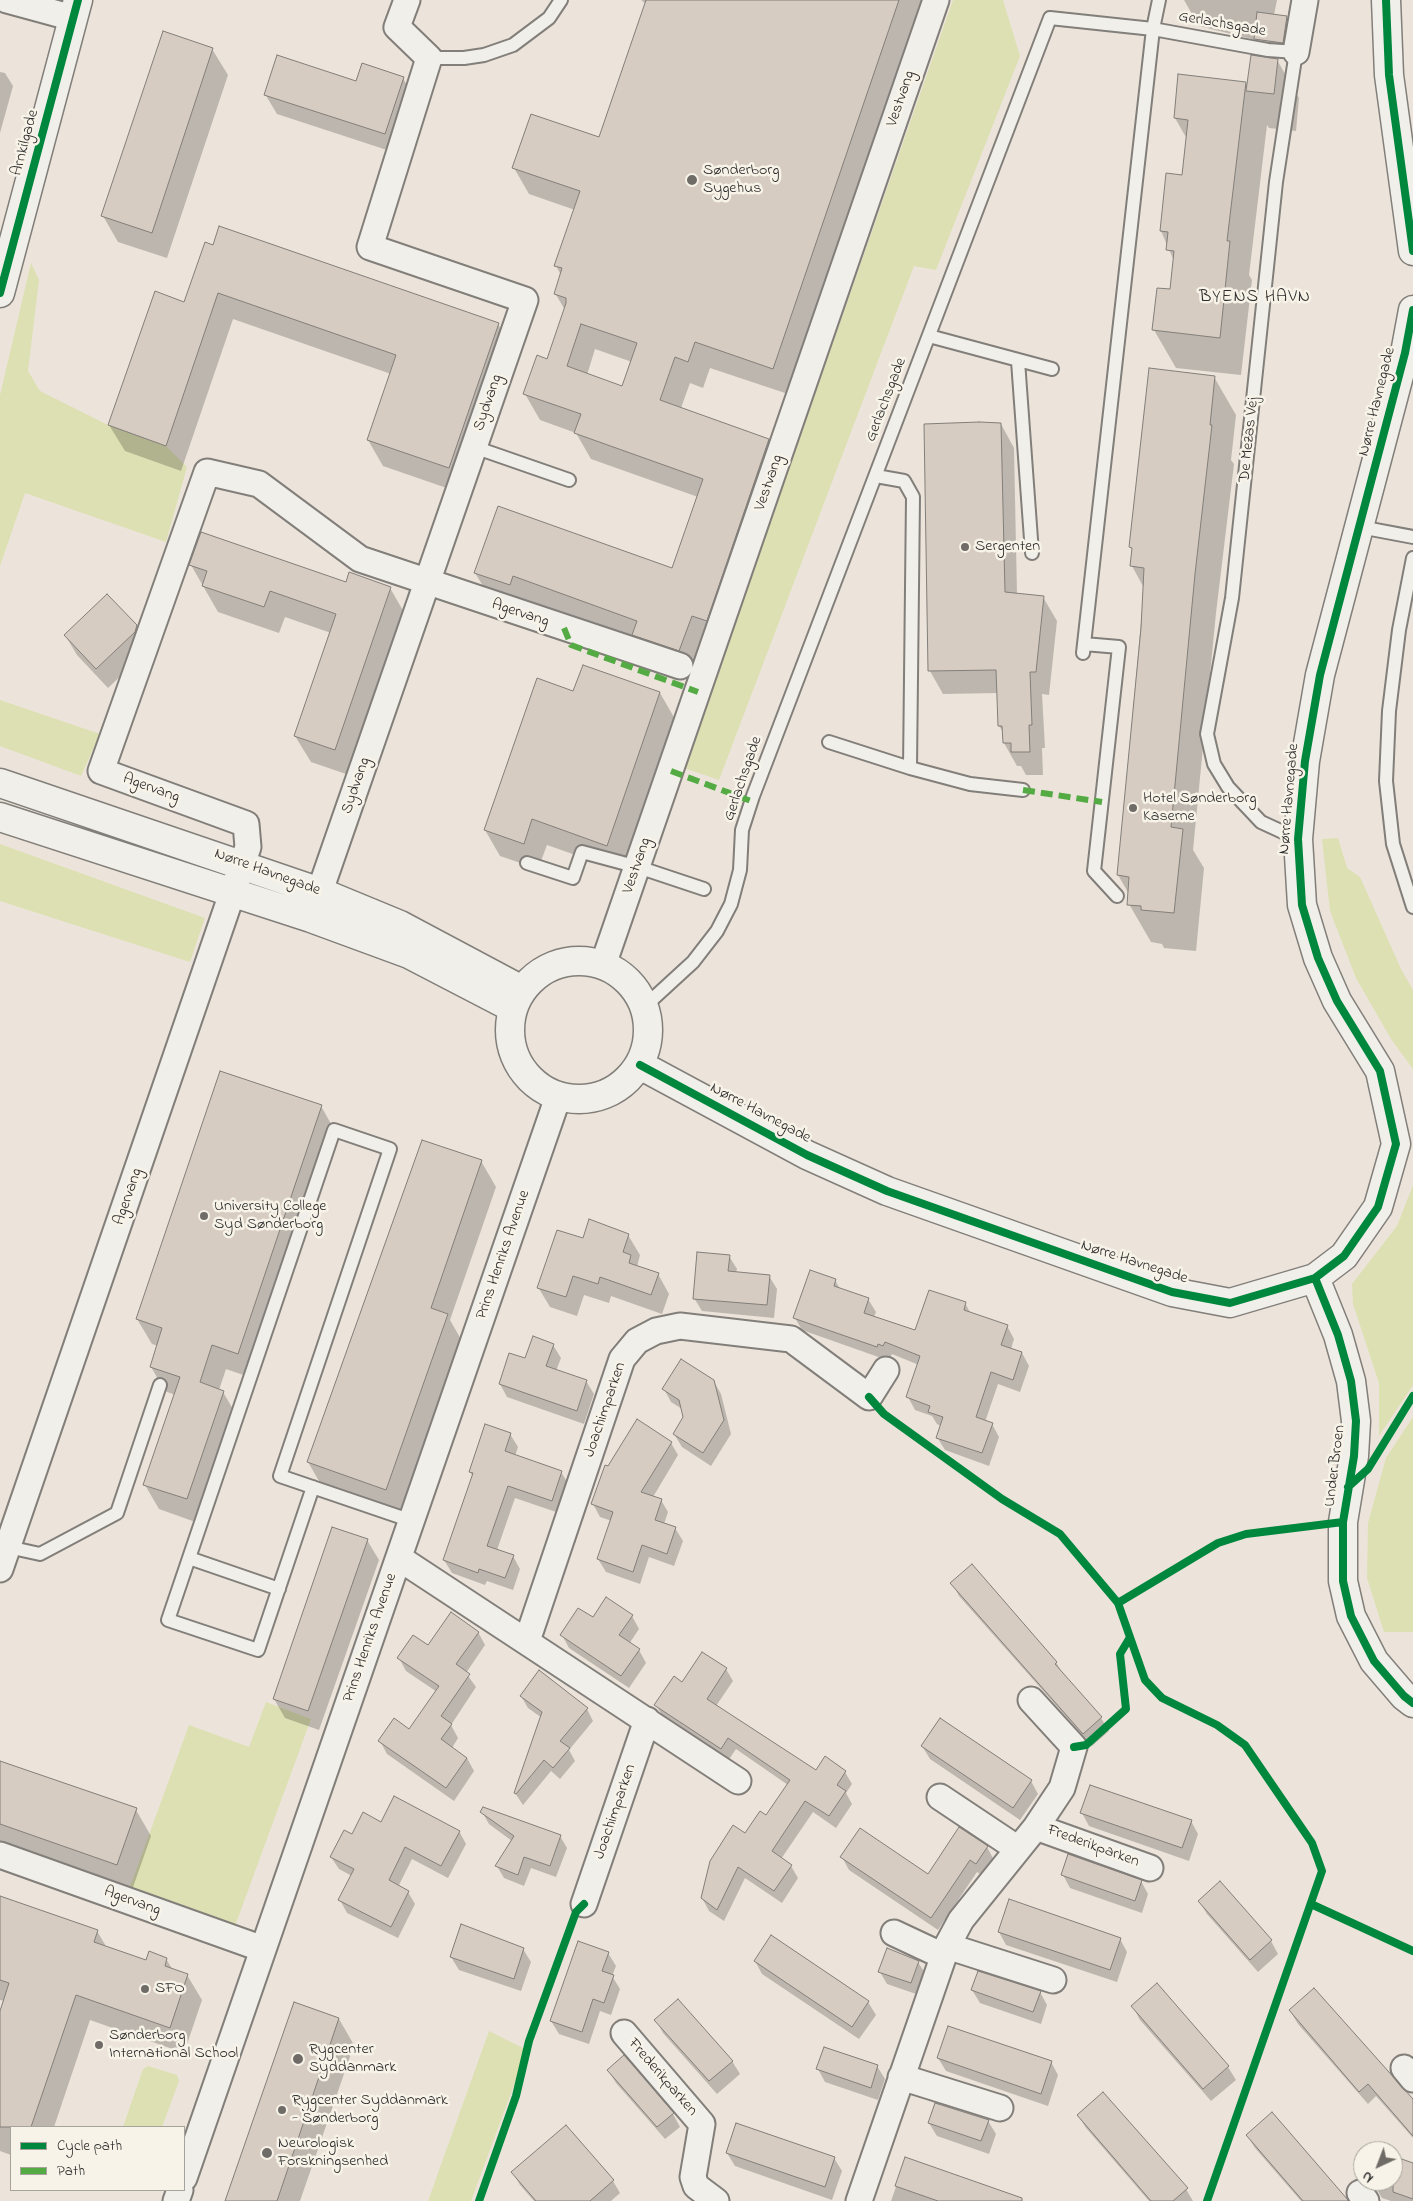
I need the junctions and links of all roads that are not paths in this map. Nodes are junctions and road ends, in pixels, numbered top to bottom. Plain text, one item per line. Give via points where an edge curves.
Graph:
1 (8, 0) edge
2 (407, 0) edge
3 (561, 0) edge
4 (936, 0) edge
5 (1159, 0) edge
6 (1305, 0) edge
7 (1386, 0) edge
8 (76, 9) edge
9 (1152, 28) junction
10 (1296, 52) junction
11 (429, 58) junction
12 (1413, 250) edge
13 (0, 292) edge
14 (1413, 310) edge
15 (929, 336) junction
16 (1018, 361) junction
17 (1052, 369) dead end
18 (474, 447) junction
19 (876, 476) junction
20 (569, 480) dead end
21 (1360, 527) junction
22 (1413, 537) edge
23 (1032, 553) dead end
24 (1413, 558) edge
25 (427, 583) junction
26 (680, 666) dead end
27 (829, 742) dead end
28 (910, 768) junction
29 (0, 783) edge
30 (1023, 790) dead end
31 (0, 817) edge
32 (1298, 839) junction
33 (242, 863) junction
34 (527, 863) dead end
35 (638, 867) junction
36 (704, 889) dead end
37 (320, 892) junction
38 (234, 893) junction
39 (1117, 896) dead end
40 (1413, 907) edge
41 (311, 918) junction
42 (603, 965) junction
43 (517, 999) junction
44 (645, 1006) junction
45 (640, 1065) junction
46 (558, 1097) junction
47 (1316, 1278) junction
48 (886, 1370) dead end
49 (160, 1385) dead end
50 (313, 1487) junction
51 (412, 1521) junction
52 (4, 1558) edge
53 (189, 1558) junction
54 (399, 1558) junction
55 (279, 1589) junction
56 (527, 1641) junction
57 (1031, 1700) dead end
58 (1413, 1702) edge
59 (647, 1720) junction
60 (738, 1780) dead end
61 (940, 1797) dead end
62 (1036, 1827) junction
63 (1018, 1849) junction
64 (0, 1855) edge
65 (1150, 1868) dead end
66 (584, 1904) dead end
67 (894, 1933) dead end
68 (263, 1949) junction
69 (945, 1951) junction
70 (1052, 1980) dead end
71 (624, 2033) dead end
72 (901, 2077) junction
73 (1000, 2108) dead end
74 (185, 2175) edge
75 (716, 2201) edge
76 (859, 2201) edge

1 - 8 street
2 - 11 street via 397,27
3 - 11 lane via 548,18 513,45 484,55
4 - 35 street, Vestvang
5 - 9 lane
6 - 10 street, De Mezas Vej
7 - 12 street via 1390,75
8 - 13 street, Arnkilgade
9 - 10 lane, Gerlachsgade via 1268,50
9 - 15 lane, Gerlachsgade via 1050,18
9 - 39 lane via 1084,649 1119,647 1094,871
10 - 32 lane, De Mezas Vej via 1276,182 1232,598 1207,734 1214,764 1228,787 1261,822
11 - 18 street, Sydvang via 370,247 525,300
14 - 21 street, Nørre Havnegade
15 - 16 lane
15 - 19 lane, Gerlachsgade
16 - 17 lane
16 - 23 lane
18 - 20 lane
18 - 25 street, Sydvang
19 - 28 lane via 904,482 912,497
19 - 44 lane, Gerlachsgade via 752,796 742,830 740,870 731,904 717,931 693,962
21 - 22 lane
21 - 32 street, Nørre Havnegade via 1320,675 1305,761
24 - 40 lane via 1389,711 1386,781 1393,844
25 - 26 street, Agervang
25 - 33 street, Agervang via 360,559 259,484 207,472 101,772 246,824 248,847
25 - 37 street, Sydvang
27 - 28 lane
28 - 30 lane via 970,784
29 - 33 street, Nørre Havnegade
31 - 38 street, Nørre Havnegade
32 - 47 street, Nørre Havnegade via 1302,905 1318,958 1337,1001 1380,1071 1396,1144 1378,1207 1344,1256
33 - 37 street, Nørre Havnegade
33 - 38 street, Agervang
34 - 35 lane via 573,878 582,852
35 - 36 lane
35 - 42 street, Vestvang
37 - 41 street, Sydvang
37 - 43 street, Nørre Havnegade via 400,925
38 - 41 street, Nørre Havnegade
38 - 52 street, Agervang
41 - 43 street, Nørre Havnegade
42 - 43 street via 581,960 558,964 538,974
42 - 44 street via 621,974 635,988
43 - 46 street via 509,1030 513,1052 523,1072 538,1087
44 - 45 street via 650,1025 648,1046
45 - 46 street via 625,1084 605,1096 582,1101
45 - 47 street, Nørre Havnegade via 808,1154 887,1191 1172,1292 1230,1303
46 - 51 street, Prins Henriks Avenue
47 - 58 street, Under Broen via 1351,1381 1356,1421 1343,1522 1343,1581 1351,1616 1374,1661
48 - 56 street, Joachimparken via 869,1397 791,1338 680,1326 656,1331 637,1341 622,1359
49 - 52 lane via 117,1513 40,1554
50 - 51 lane
50 - 53 lane via 280,1476 390,1149 334,1130
50 - 55 lane
51 - 54 street, Prins Henriks Avenue
53 - 55 lane
53 - 55 lane via 168,1620 249,1648 258,1650
54 - 56 street
54 - 68 street, Prins Henriks Avenue
56 - 59 street
57 - 62 street, Frederikparken via 1074,1747 1062,1788
59 - 60 street
59 - 66 street, Joachimparken
61 - 63 street
62 - 63 street, Frederikparken
62 - 65 street, Frederikparken
63 - 69 street, Frederikparken via 961,1920
64 - 68 street, Agervang
67 - 69 street
68 - 74 street, Prins Henriks Avenue
69 - 70 street
69 - 72 street, Frederikparken
71 - 75 street, Frederikparken via 702,2124 693,2177 696,2186
72 - 73 street
72 - 76 street, Frederikparken

